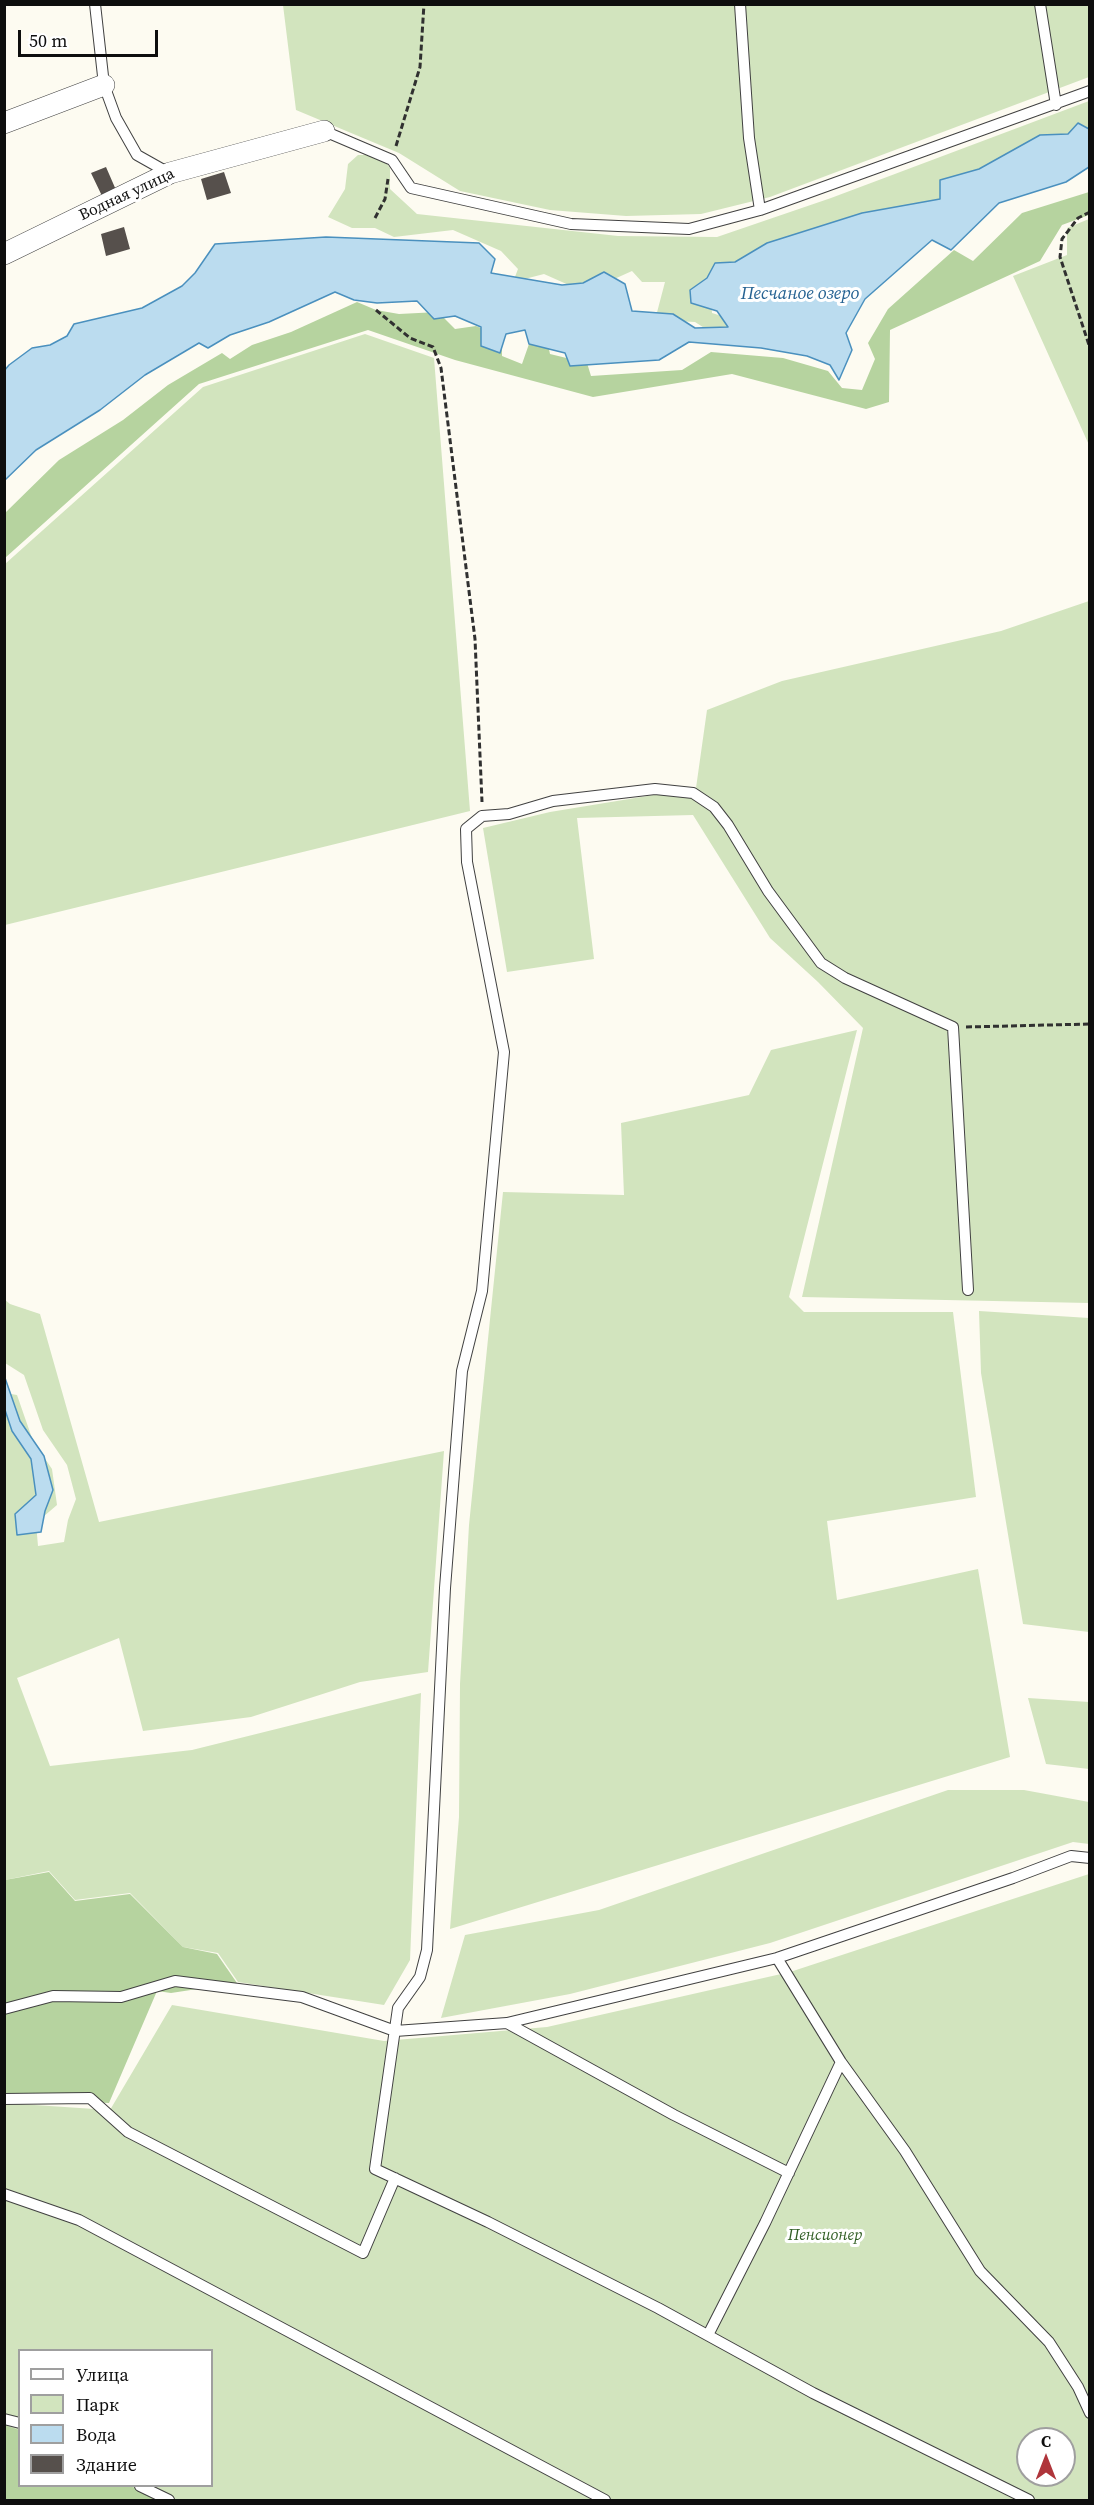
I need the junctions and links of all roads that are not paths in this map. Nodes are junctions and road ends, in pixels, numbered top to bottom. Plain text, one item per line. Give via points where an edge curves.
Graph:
1 (95, 4) edge
2 (740, 4) edge
3 (1040, 4) edge
4 (104, 85) junction
5 (1089, 91) edge
6 (1056, 105) junction
7 (4, 123) edge
8 (324, 131) joint
9 (170, 173) junction
10 (760, 210) junction
11 (4, 254) edge
12 (968, 1290) dead end
13 (1089, 1858) edge
14 (777, 1958) junction
15 (4, 2009) edge
16 (507, 2023) junction
17 (395, 2031) junction
18 (841, 2062) junction
19 (4, 2099) edge
20 (789, 2173) junction
21 (395, 2178) junction
22 (4, 2194) edge
23 (708, 2335) junction
24 (1089, 2413) edge
25 (142, 2487) edge
26 (168, 2500) edge
27 (605, 2500) edge
28 (1029, 2500) edge

1 - 4 lane
2 - 10 lane via 749,138
3 - 6 lane
4 - 7 street
4 - 9 lane via 116,118 137,155
5 - 6 lane
6 - 10 lane
8 - 9 street, Водная улица
8 - 10 lane via 392,160 411,188 571,224 689,229
9 - 11 street, Водная улица
12 - 17 lane via 953,1027 845,978 821,963 714,807 693,793 655,789 553,801 509,814 482,816 466,830 467,862 504,1052 482,1291 462,1371 445,1588 427,1950 420,1977 398,2008
13 - 14 lane via 1071,1856
14 - 16 lane
14 - 18 lane
15 - 17 lane via 53,1996 121,1996 175,1981 302,1997
16 - 17 lane
16 - 20 lane
17 - 21 lane via 375,2169
18 - 20 lane
18 - 24 lane via 905,2151 981,2271 1049,2342 1078,2387
19 - 21 lane via 90,2098 128,2132 363,2253
20 - 23 lane
21 - 23 lane
22 - 27 lane via 79,2220
23 - 28 lane via 813,2393
25 - 26 lane

